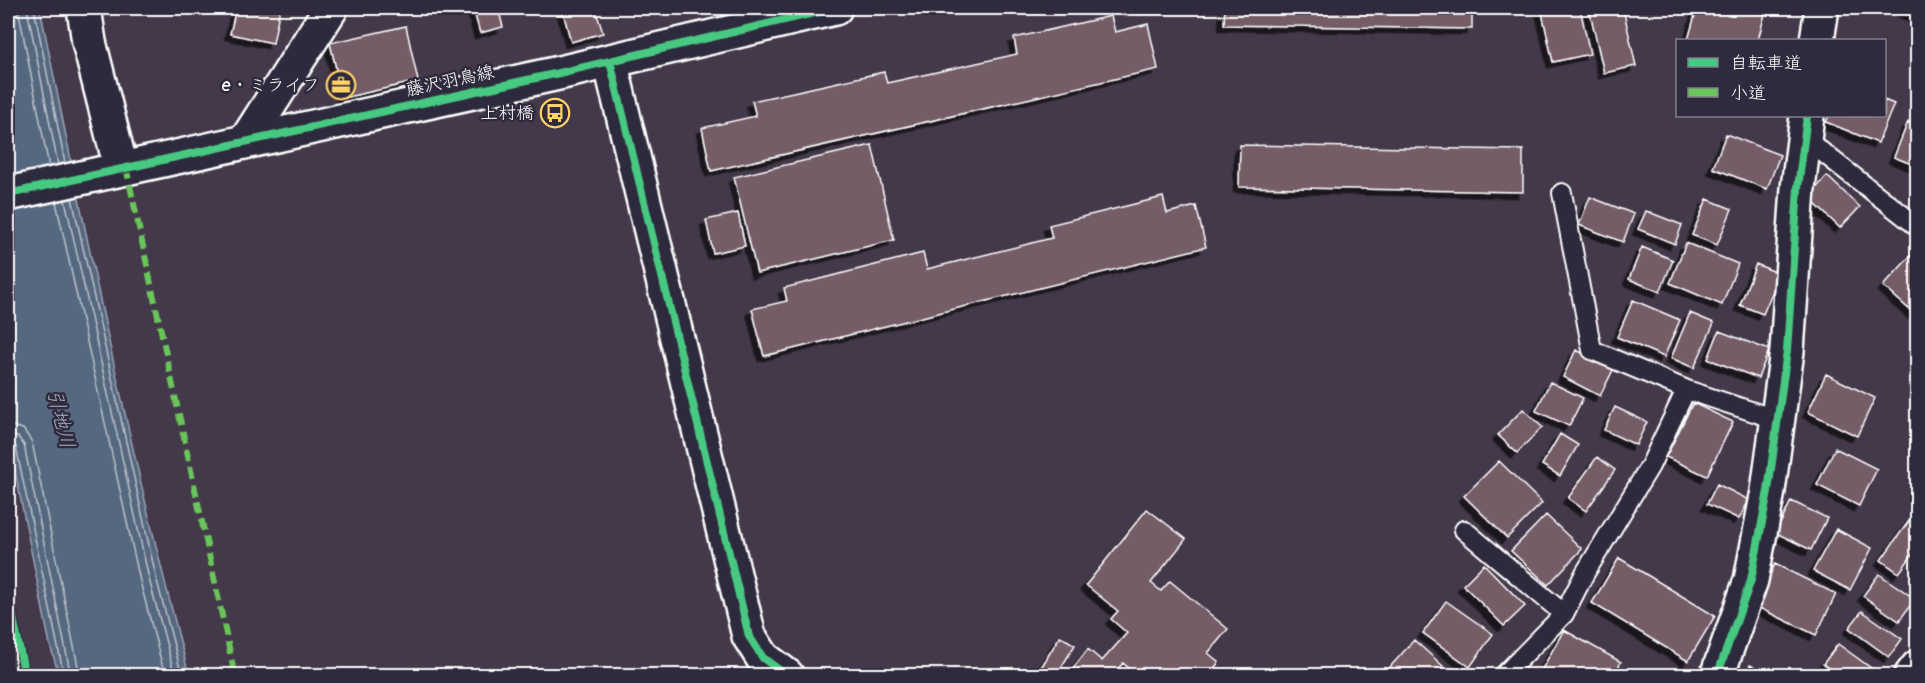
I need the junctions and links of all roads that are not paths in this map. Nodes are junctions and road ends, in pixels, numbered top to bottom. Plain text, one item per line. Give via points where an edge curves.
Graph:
1 (84, 8) edge
2 (331, 8) edge
3 (835, 8) edge
4 (1822, 8) edge
5 (1817, 39) edge
6 (610, 61) junction
7 (1805, 126) edge
8 (246, 141) junction
9 (121, 168) junction
10 (1562, 193) dead end
11 (8, 194) edge
12 (1917, 227) edge
13 (1686, 390) junction
14 (1778, 420) junction
15 (1464, 530) dead end
16 (1564, 614) junction
17 (1917, 667) edge
18 (787, 675) edge
19 (1503, 675) edge
20 (1717, 675) edge
21 (1911, 675) edge

1 - 9 street
2 - 8 street
3 - 6 street, 藤沢羽鳥線
4 - 5 street
6 - 8 street, 藤沢羽鳥線
6 - 18 street via 749,636 763,658
7 - 12 lane
7 - 14 street
8 - 9 street, 藤沢羽鳥線
9 - 11 street, 藤沢羽鳥線
10 - 13 lane via 1592,350
13 - 14 lane
13 - 16 lane via 1650,466
14 - 20 street via 1751,580
15 - 16 lane
16 - 19 lane
17 - 21 street

